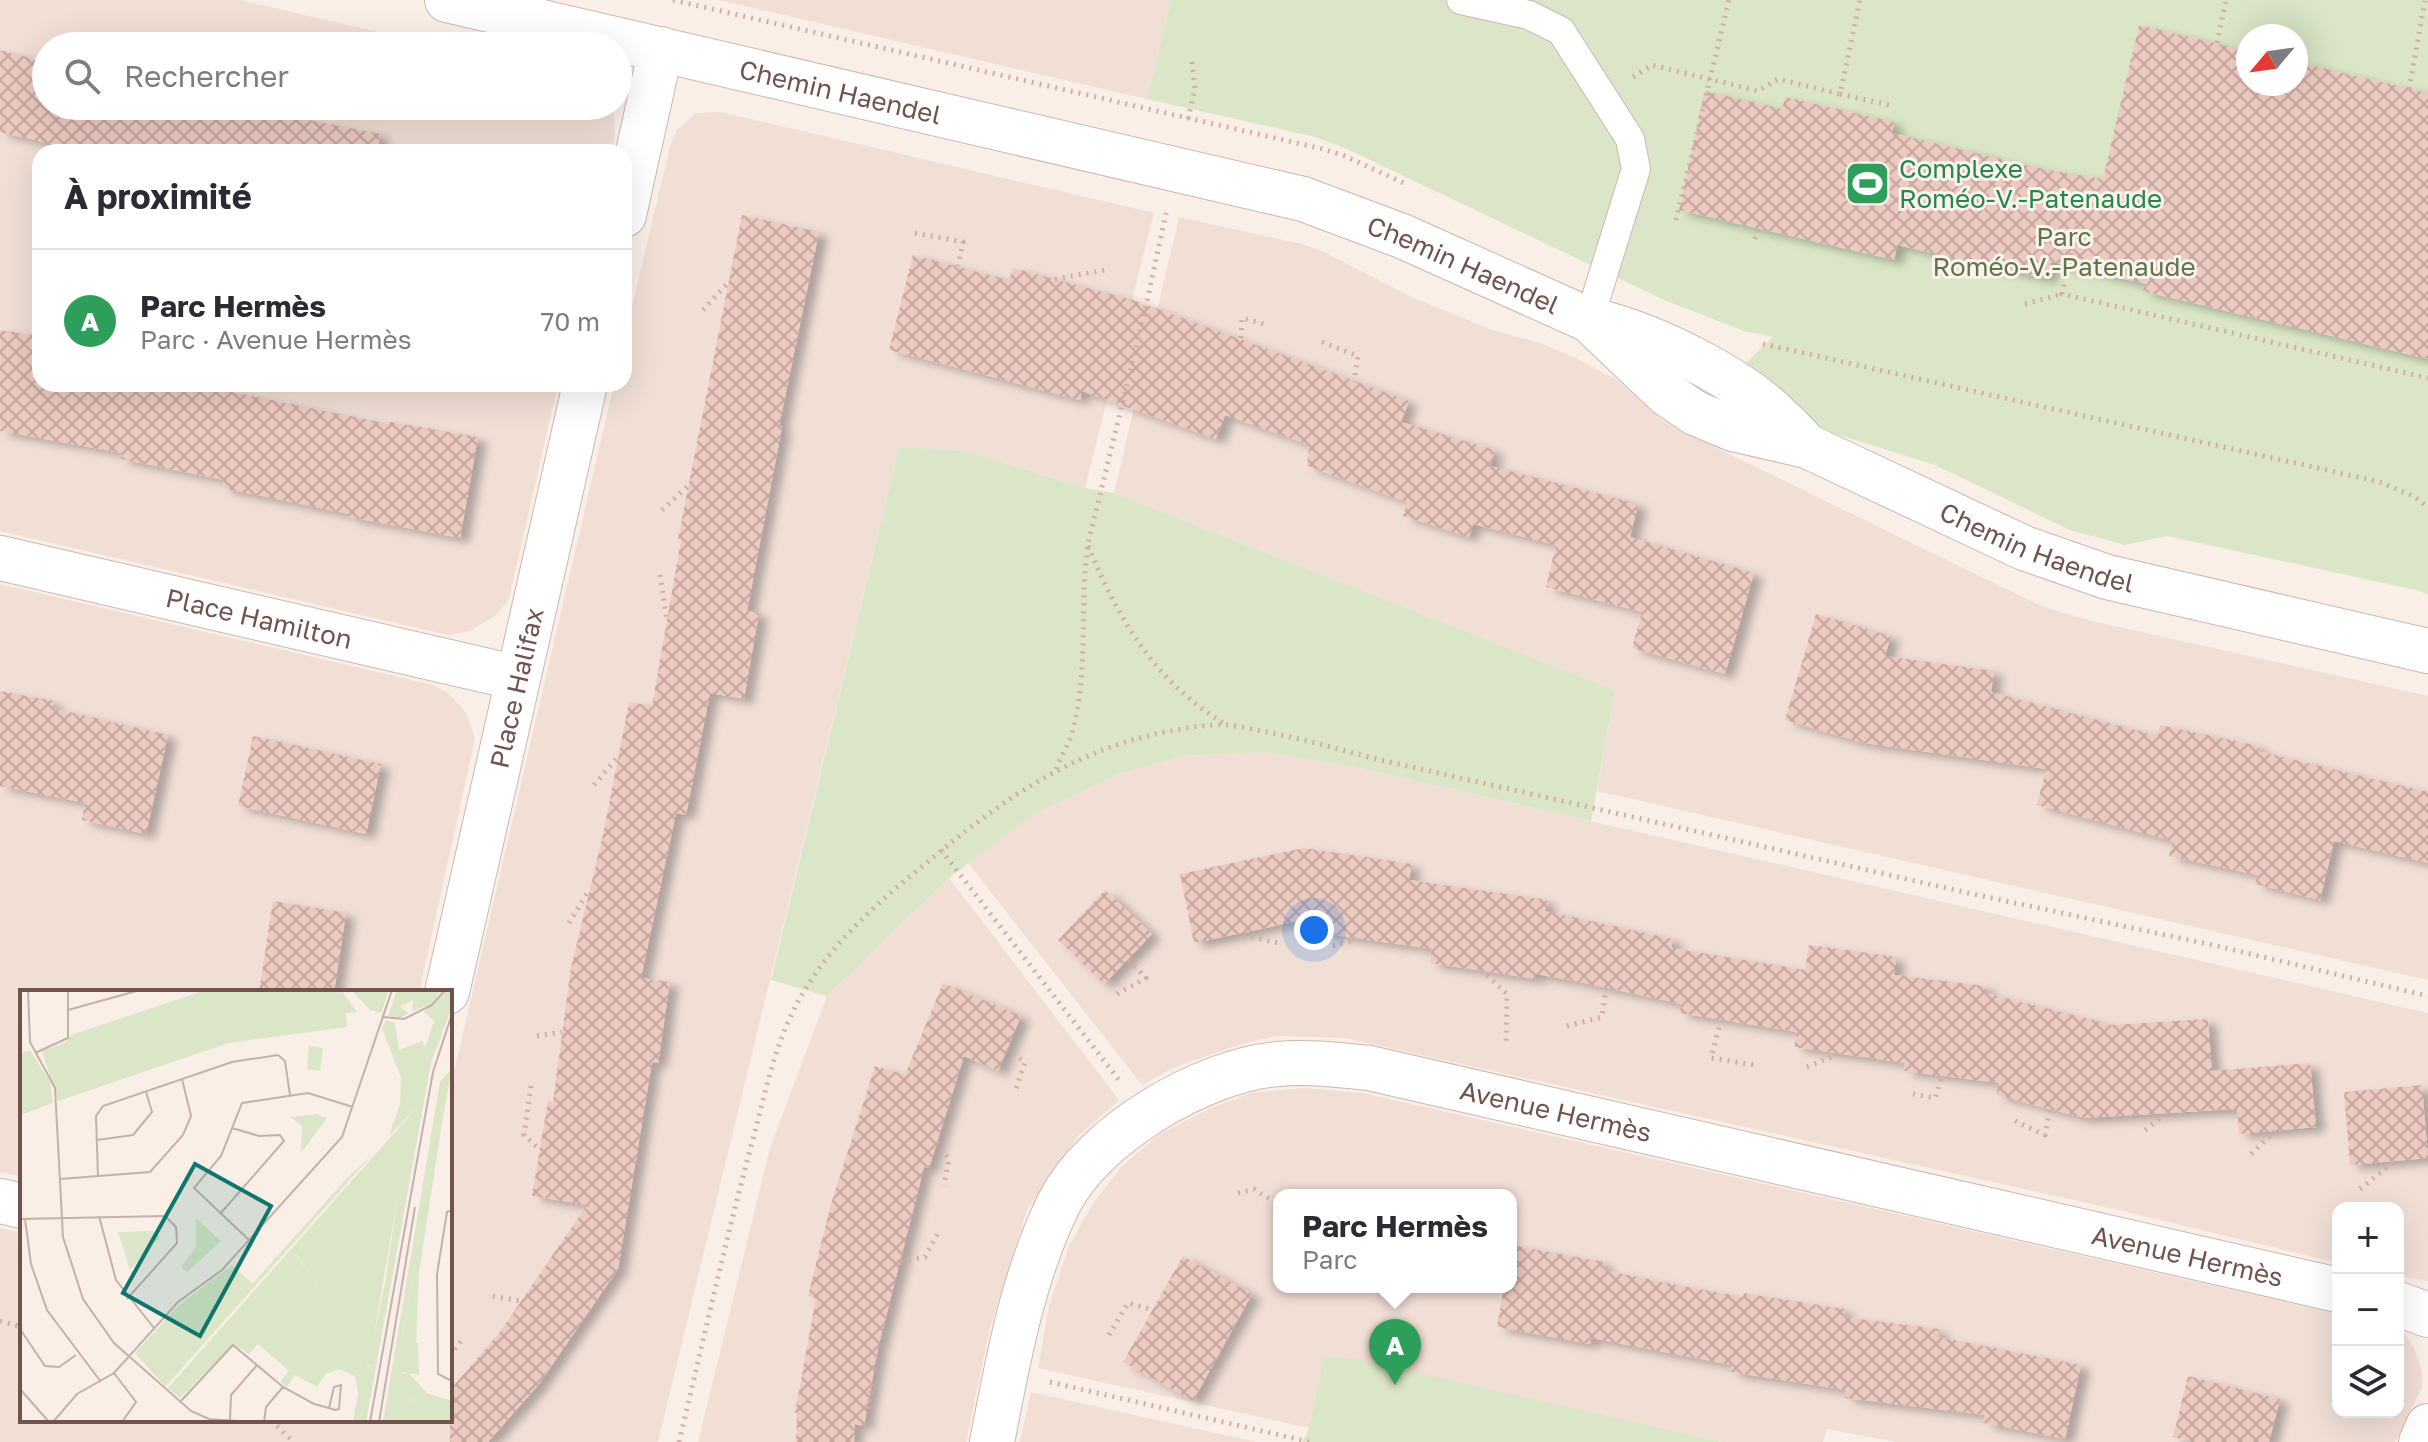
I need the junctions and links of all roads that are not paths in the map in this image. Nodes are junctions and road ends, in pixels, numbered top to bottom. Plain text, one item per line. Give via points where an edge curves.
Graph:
1 (447, 0) edge
2 (1461, 0) edge
3 (587, 32) edge
4 (632, 42) edge
5 (661, 49) junction
6 (632, 179) edge
7 (1589, 320) junction
8 (583, 392) edge
9 (0, 558) edge
10 (2428, 651) edge
11 (518, 678) junction
12 (447, 990) edge
13 (0, 1201) edge
14 (20, 1206) edge
15 (2332, 1289) edge
16 (2404, 1306) edge
17 (2428, 1315) edge
18 (2428, 1426) edge
19 (992, 1442) edge
20 (2421, 1442) edge

1 - 3 street, Chemin Haendel
2 - 7 lane via 1529,15 1561,31 1630,139 1636,169
4 - 5 street, Chemin Haendel
5 - 6 street
5 - 7 street, Chemin Haendel via 1303,199 1402,236
7 - 10 street, Chemin Haendel via 1667,394 1695,413 1733,429 1807,446 2024,548 2107,577
8 - 11 street, Place Halifax
9 - 11 street, Place Hamilton
11 - 12 street, Place Halifax
13 - 14 street
15 - 19 street, Avenue Hermès via 1369,1068 1276,1064 1231,1075 1165,1102 1123,1131 1061,1199 1033,1267
16 - 17 street
18 - 20 street

